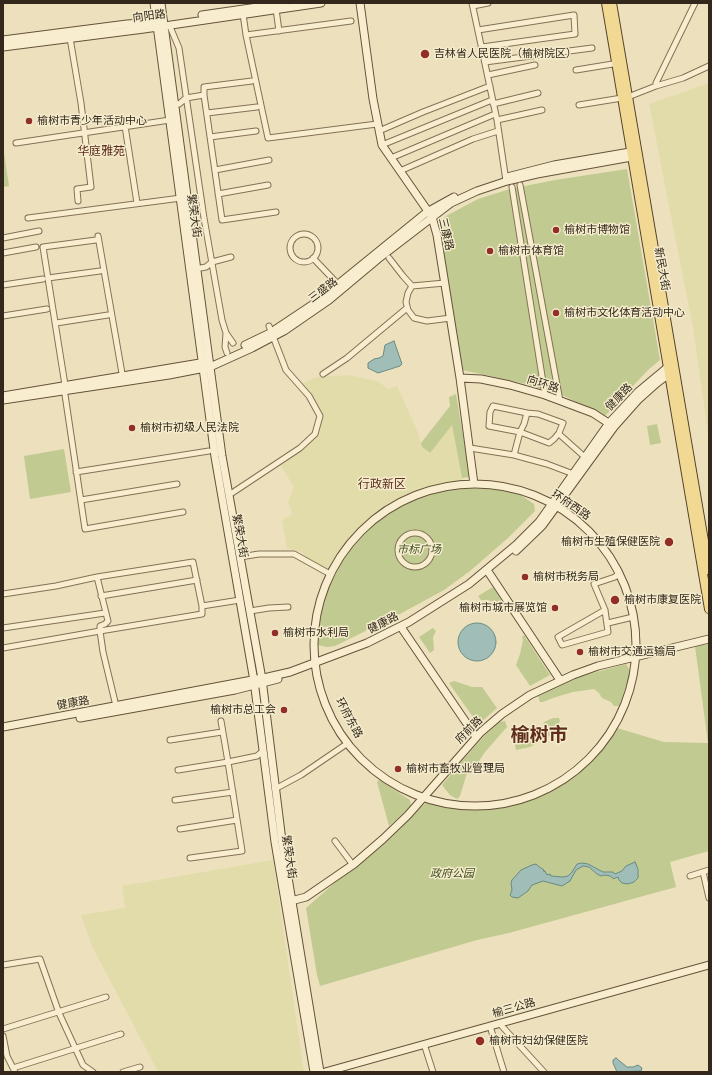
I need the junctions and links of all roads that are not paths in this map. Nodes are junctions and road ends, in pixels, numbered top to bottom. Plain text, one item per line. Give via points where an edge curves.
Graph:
1 (154, 3) edge
2 (161, 3) edge
3 (285, 3) edge
4 (321, 3) edge
5 (360, 3) edge
6 (488, 3) edge
7 (695, 3) edge
8 (472, 4) edge
9 (607, 4) edge
10 (276, 10) junction
11 (243, 14) junction
12 (351, 22) dead end
13 (163, 25) junction
14 (478, 30) junction
15 (279, 31) junction
16 (246, 35) junction
17 (70, 38) junction
18 (3, 40) edge
19 (3, 47) edge
20 (482, 47) junction
21 (592, 48) dead end
22 (485, 62) junction
23 (619, 64) junction
24 (535, 65) dead end
25 (709, 66) edge
26 (576, 70) dead end
27 (488, 75) junction
28 (252, 81) dead end
29 (490, 86) junction
30 (656, 86) junction
31 (538, 93) dead end
32 (204, 95) junction
33 (625, 97) junction
34 (186, 98) junction
35 (492, 102) junction
36 (172, 104) junction
37 (579, 105) dead end
38 (257, 107) dead end
39 (542, 110) dead end
40 (207, 113) junction
41 (496, 117) junction
42 (170, 120) junction
43 (125, 126) junction
44 (378, 127) junction
45 (256, 131) dead end
46 (498, 132) junction
47 (84, 133) junction
48 (210, 137) junction
49 (16, 143) dead end
50 (382, 145) junction
51 (634, 154) junction
52 (391, 158) junction
53 (269, 160) dead end
54 (214, 170) junction
55 (400, 172) junction
56 (508, 182) junction
57 (268, 185) dead end
58 (520, 185) dead end
59 (218, 194) junction
60 (181, 198) junction
61 (78, 201) dead end
62 (137, 202) junction
63 (276, 212) dead end
64 (430, 214) junction
65 (28, 218) dead end
66 (39, 231) dead end
67 (3, 238) edge
68 (36, 248) dead end
69 (3, 253) edge
70 (231, 257) dead end
71 (313, 258) junction
72 (389, 258) dead end
73 (212, 262) junction
74 (194, 269) junction
75 (100, 271) dead end
76 (45, 278) junction
77 (334, 280) dead end
78 (445, 283) junction
79 (3, 285) edge
80 (412, 286) junction
81 (407, 308) junction
82 (47, 309) dead end
83 (108, 314) dead end
84 (3, 316) edge
85 (450, 318) junction
86 (56, 323) junction
87 (272, 331) junction
88 (226, 333) junction
89 (233, 343) dead end
90 (227, 354) junction
91 (206, 365) junction
92 (672, 370) junction
93 (323, 374) dead end
94 (460, 378) junction
95 (123, 379) junction
96 (64, 387) junction
97 (3, 396) edge
98 (545, 396) junction
99 (3, 400) edge
100 (560, 401) junction
101 (527, 413) junction
102 (611, 425) junction
103 (520, 432) junction
104 (559, 434) junction
105 (470, 448) junction
106 (209, 451) dead end
107 (514, 455) junction
108 (587, 459) junction
109 (76, 472) junction
110 (576, 475) junction
111 (177, 484) dead end
112 (474, 484) junction
113 (229, 495) junction
114 (81, 500) junction
115 (555, 505) junction
116 (393, 506) joint
117 (182, 512) dead end
118 (428, 540) joint
119 (240, 557) junction
120 (709, 570) edge
121 (619, 573) junction
122 (330, 574) junction
123 (489, 574) junction
124 (97, 577) junction
125 (197, 580) junction
126 (3, 594) edge
127 (101, 596) junction
128 (240, 600) junction
129 (202, 606) junction
130 (288, 607) dead end
131 (709, 609) edge
132 (605, 610) junction
133 (250, 611) junction
134 (105, 613) junction
135 (633, 617) junction
136 (608, 623) junction
137 (3, 628) edge
138 (403, 630) junction
139 (100, 632) junction
140 (709, 639) edge
141 (3, 648) edge
142 (635, 657) junction
143 (314, 665) junction
144 (560, 680) junction
145 (262, 681) junction
146 (254, 683) junction
147 (116, 706) junction
148 (221, 721) dead end
149 (3, 727) edge
150 (3, 731) edge
151 (222, 732) junction
152 (476, 736) junction
153 (170, 740) dead end
154 (348, 742) junction
155 (263, 752) junction
156 (228, 762) junction
157 (178, 770) dead end
158 (554, 785) joint
159 (276, 789) junction
160 (233, 792) junction
161 (423, 798) junction
162 (175, 800) dead end
163 (237, 820) junction
164 (180, 829) dead end
165 (335, 841) dead end
166 (190, 858) dead end
167 (352, 865) junction
168 (709, 870) edge
169 (703, 872) junction
170 (690, 876) dead end
171 (709, 898) edge
172 (288, 902) junction
173 (3, 965) edge
174 (709, 965) edge
175 (709, 969) edge
176 (106, 997) dead end
177 (59, 1012) junction
178 (500, 1025) junction
179 (491, 1027) junction
180 (3, 1029) edge
181 (121, 1034) dead end
182 (3, 1036) edge
183 (426, 1047) junction
184 (76, 1048) junction
185 (140, 1067) dead end
186 (14, 1070) edge
187 (93, 1072) edge
188 (123, 1072) edge
189 (314, 1072) edge
190 (320, 1072) edge
191 (325, 1072) edge
192 (341, 1072) edge
193 (433, 1072) edge
194 (504, 1072) edge
195 (544, 1072) edge

1 - 13 main road, 繁荣大街
2 - 13 main road, 繁荣大街
3 - 13 main road, 向阳路
4 - 10 main road, 向阳路
5 - 44 main road, 三康路
6 - 8 street
7 - 30 street
8 - 14 street
9 - 23 main road, 新民大街
10 - 11 main road, 向阳路
10 - 15 street
11 - 13 main road, 向阳路
11 - 16 street
12 - 15 street
13 - 17 main road, 向阳路
13 - 18 main road, 向阳路 via 127,24
13 - 34 street via 180,48
13 - 36 main road, 繁荣大街
14 - 20 street
14 - 20 street via 574,15 575,34
15 - 16 street
16 - 44 street via 268,138
17 - 19 main road, 向阳路
17 - 47 street
20 - 22 street
21 - 22 street
22 - 27 street
23 - 26 street
23 - 33 main road, 新民大街
24 - 27 street
25 - 30 street via 683,78
27 - 29 street
28 - 32 street via 204,87
29 - 35 street
29 - 44 street
30 - 33 street
31 - 35 street
32 - 34 street
32 - 40 street
33 - 37 street
33 - 51 main road, 新民大街
34 - 36 street via 179,104
34 - 73 street
35 - 41 street
35 - 50 street
36 - 42 main road, 繁荣大街
36 - 74 main road, 繁荣大街
38 - 40 street
39 - 41 street
40 - 48 street
41 - 46 street
41 - 52 street
42 - 43 street
42 - 60 main road, 繁荣大街
43 - 47 street
43 - 62 street
44 - 50 main road, 三康路
45 - 48 street
46 - 55 street via 473,139
46 - 56 street
47 - 49 street
47 - 61 street via 91,187 77,189
48 - 54 street
50 - 52 main road, 三康路
51 - 56 main road, 三盛路 via 554,165
51 - 92 main road, 新民大街
52 - 55 main road, 三康路
53 - 54 street
54 - 59 street
55 - 64 main road, 三康路
56 - 64 main road, 三盛路 via 477,191
56 - 98 street
57 - 59 street
58 - 100 street
59 - 63 street via 222,220
60 - 62 street
60 - 74 main road, 繁荣大街
62 - 65 street
64 - 78 main road, 三康路 via 437,235
64 - 87 main road, 三盛路 via 329,300
66 - 67 street
68 - 69 street
70 - 73 street
71 - 71 street via 318,250 317,241 310,235 303,234 294,238 290,251 295,259 304,262
71 - 77 street
72 - 80 street
73 - 74 street via 206,267
73 - 88 street
74 - 91 main road, 繁荣大街
75 - 76 street
76 - 79 street
76 - 86 street
76 - 95 street via 43,247 97,238
78 - 80 street
78 - 85 main road, 三康路
80 - 81 street via 408,293
81 - 85 street via 414,318 427,321
81 - 93 street
82 - 84 street
83 - 86 street
85 - 94 main road, 三康路
86 - 96 street
87 - 90 main road, 三盛路
87 - 91 main road, 三盛路
87 - 113 street via 286,370 309,396 320,416 315,434 300,448
88 - 89 street
88 - 90 street
90 - 91 main road, 三盛路
91 - 95 main road, 三盛路
91 - 113 main road, 繁荣大街
91 - 128 main road, 繁荣大街 via 215,457
92 - 102 main road, 健康路 via 638,392
92 - 120 main road, 新民大街
92 - 131 main road, 新民大街
94 - 98 main road, 向环路 via 510,385
94 - 105 main road, 三康路
95 - 96 main road, 三盛路
96 - 97 main road, 三盛路
96 - 99 main road, 三盛路
96 - 109 street
98 - 100 main road, 向环路
100 - 102 main road, 向环路 via 593,413
101 - 103 street
101 - 103 street via 492,406 489,426
101 - 104 street via 563,423
102 - 108 main road, 健康路
103 - 104 street via 549,443
103 - 107 street
104 - 108 street
105 - 107 street
105 - 112 main road, 三康路
106 - 109 street
107 - 110 street
108 - 110 main road, 健康路
109 - 114 street
110 - 115 main road, 健康路
111 - 114 street
112 - 115 main road, 环府西路 via 511,488
112 - 116 main road, 环府西路 via 430,490
113 - 119 main road, 繁荣大街
114 - 117 street via 85,529
115 - 121 main road, 环府西路 via 592,534
115 - 123 main road, 健康路 via 530,539
115 - 143 main road, 健康路 via 516,545 469,584 409,622
116 - 122 main road, 环府东路 via 361,530
118 - 118 street via 431,550 426,563 413,567 401,560 398,555 399,545 405,537 414,534
119 - 122 street via 294,554
119 - 133 main road, 繁荣大街
121 - 132 street via 615,577 594,584
121 - 135 main road, 环府西路 via 627,591
122 - 143 main road, 环府东路 via 315,618
123 - 138 main road, 健康路
123 - 144 main road
124 - 125 street via 193,562
124 - 126 street
124 - 127 street
125 - 127 street
125 - 129 street
127 - 134 street
128 - 129 street
128 - 146 main road, 繁荣大街
129 - 139 street via 202,614
130 - 133 street
132 - 136 street
132 - 136 street via 558,638 562,645 608,632
133 - 145 main road, 繁荣大街
134 - 137 street
134 - 139 street via 108,621 100,626
135 - 136 street
135 - 142 main road, 环府西路 via 636,635
138 - 143 main road, 健康路 via 370,646
138 - 152 main road
139 - 141 street
139 - 147 street
140 - 142 main road, 府前路
142 - 144 main road, 府前路 via 598,666
142 - 158 main road, 环府西路 via 626,701 613,727 590,758
143 - 145 main road, 健康路
143 - 154 main road, 环府东路 via 321,687
144 - 152 main road, 府前路 via 517,703
145 - 146 main road, 健康路
145 - 159 main road, 繁荣大街
146 - 147 main road, 健康路
146 - 150 main road, 健康路
146 - 155 main road, 繁荣大街
147 - 149 main road, 健康路
148 - 151 street
151 - 153 street
151 - 156 street
152 - 161 main road, 府前路
154 - 159 street via 306,772
154 - 161 main road, 环府东路 via 360,757 382,775
155 - 156 street via 257,756
155 - 172 main road, 繁荣大街
156 - 157 street
156 - 160 street
158 - 161 main road, 环府东路 via 512,802 490,805 445,804
159 - 172 main road, 繁荣大街
160 - 162 street
160 - 163 street
161 - 167 main road, 府前路 via 383,839
163 - 164 street
163 - 166 street via 242,851
165 - 167 street
167 - 172 main road, 府前路 via 306,897
168 - 169 street
169 - 170 street
169 - 171 street
172 - 189 main road, 繁荣大街
172 - 190 main road, 繁荣大街
173 - 177 street via 40,959
174 - 178 main road, 榆三公路
175 - 178 main road, 榆三公路
176 - 177 street
177 - 180 street
177 - 184 street
178 - 179 main road, 榆三公路
178 - 195 street
179 - 183 main road, 榆三公路
179 - 191 main road, 榆三公路
179 - 194 street
181 - 184 street
182 - 186 street via 7,1056
183 - 192 main road, 榆三公路
183 - 193 street
184 - 186 street
184 - 187 street via 83,1065
185 - 188 street

